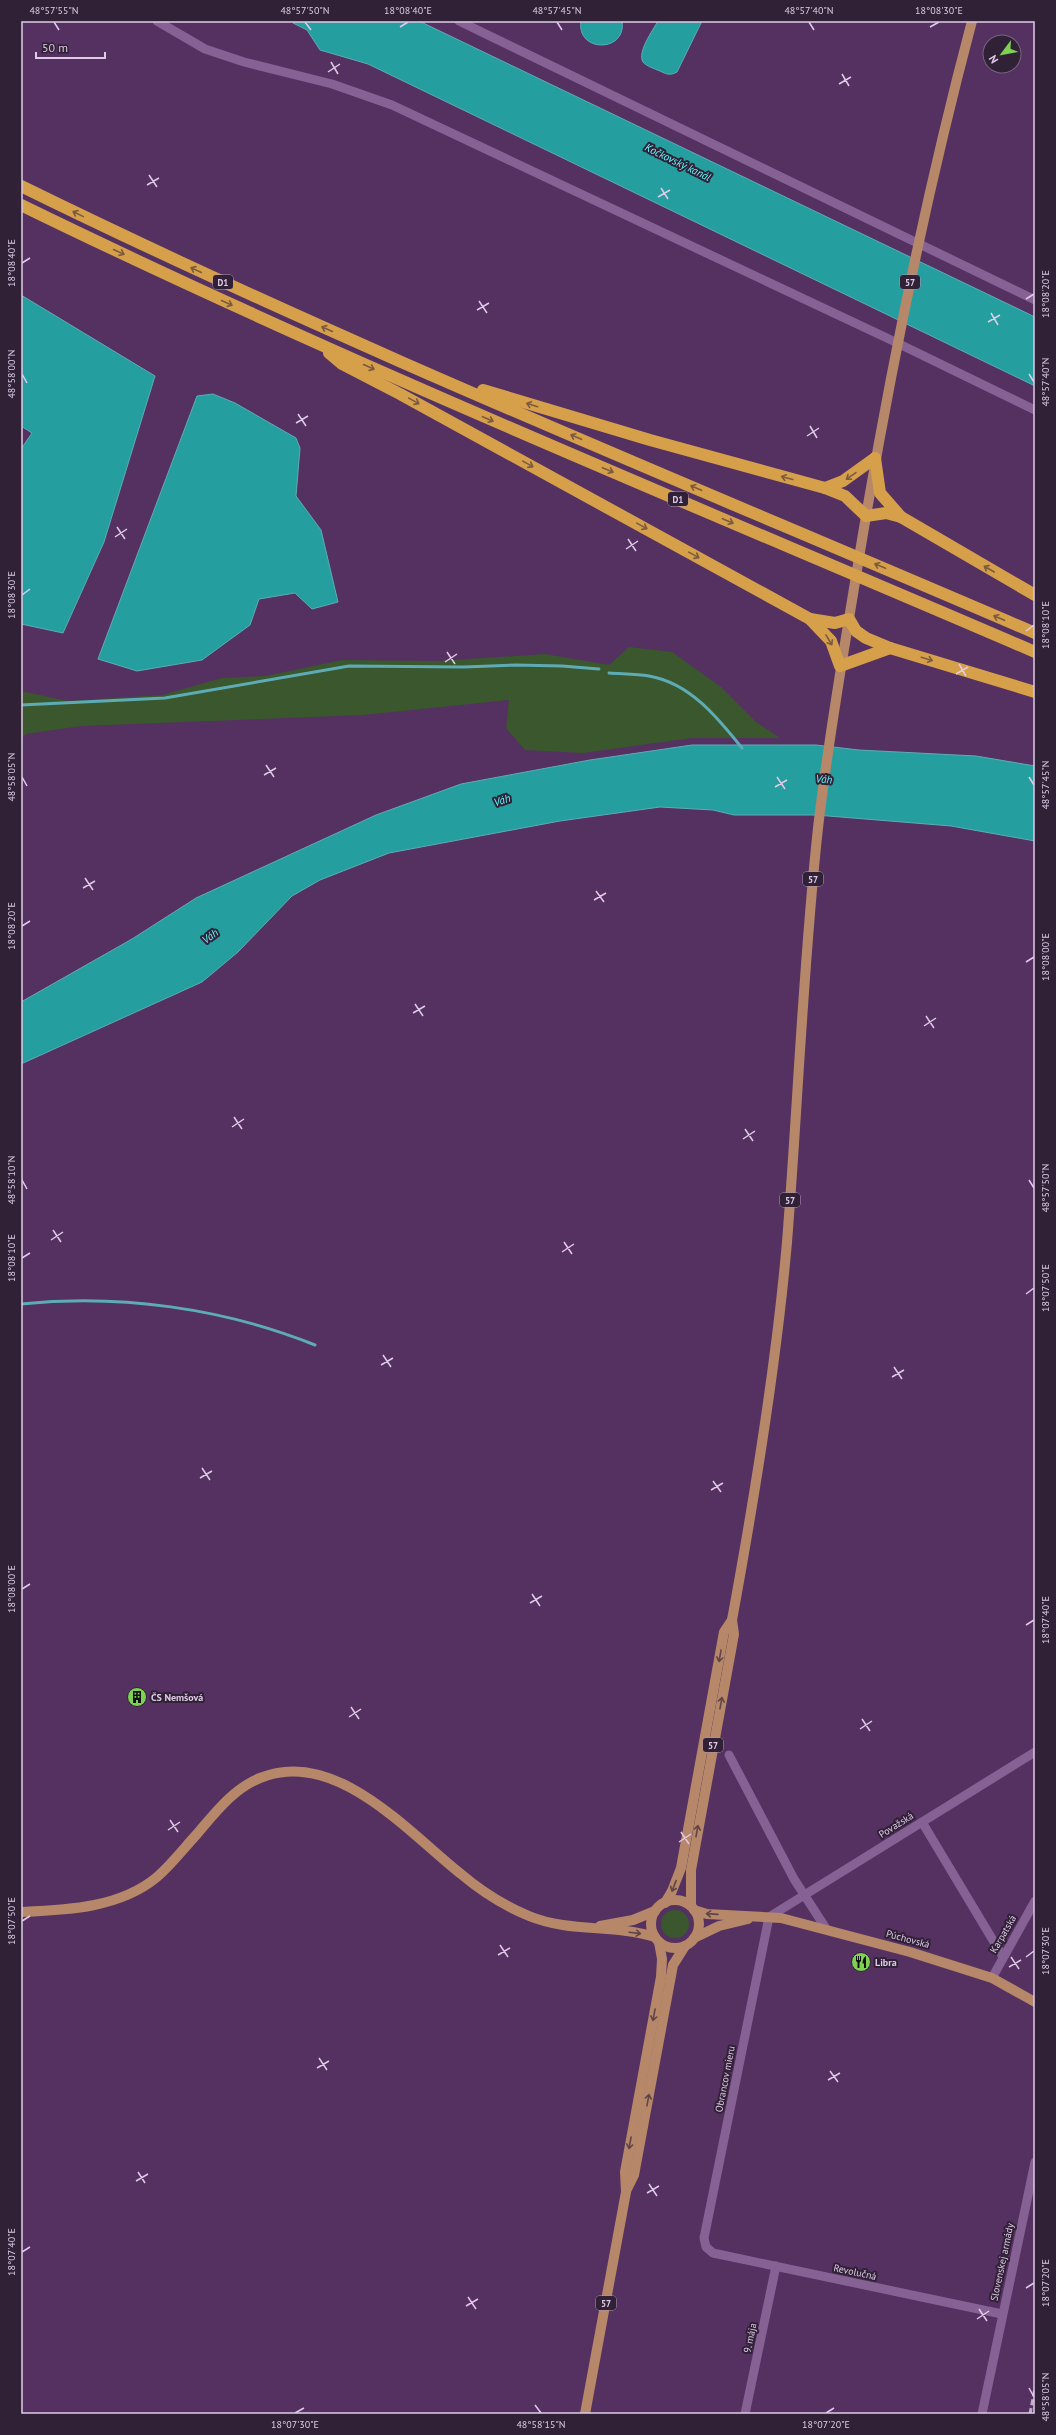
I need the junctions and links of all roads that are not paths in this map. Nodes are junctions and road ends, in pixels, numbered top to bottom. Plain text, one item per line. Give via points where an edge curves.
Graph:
1 (157, 21) edge
2 (459, 21) edge
3 (972, 21) edge
4 (21, 186) edge
5 (21, 205) edge
6 (1035, 300) edge
7 (321, 345) junction
8 (427, 373) junction
9 (1035, 410) edge
10 (875, 458) junction
11 (825, 488) junction
12 (901, 517) junction
13 (865, 520) junction
14 (1035, 595) edge
15 (849, 615) junction
16 (810, 619) junction
17 (1035, 633) edge
18 (890, 648) junction
19 (1035, 652) edge
20 (839, 670) junction
21 (1035, 692) edge
22 (732, 1620) junction
23 (1035, 1752) edge
24 (730, 1755) dead end
25 (922, 1822) junction
26 (805, 1896) junction
27 (1035, 1900) edge
28 (665, 1903) junction
29 (692, 1908) junction
30 (656, 1911) junction
31 (21, 1912) edge
32 (764, 1917) junction
33 (587, 1929) junction
34 (827, 1930) junction
35 (694, 1938) junction
36 (657, 1939) junction
37 (685, 1946) junction
38 (1002, 1957) junction
39 (992, 1978) junction
40 (1035, 2002) edge
41 (1035, 2162) edge
42 (626, 2192) junction
43 (706, 2247) joint
44 (776, 2266) junction
45 (1002, 2314) junction
46 (586, 2414) edge
47 (745, 2414) edge
48 (982, 2414) edge

1 - 9 street via 205,49 244,62 332,84 392,105
2 - 6 street
3 - 10 main road, 57 via 930,190
8 -> 4 highway, D1 via 196,270
5 -> 7 highway, D1
7 -> 16 highway via 342,364
7 -> 19 highway, D1
11 -> 8 highway via 650,440
17 -> 8 highway, D1
10 -> 11 highway via 847,479
10 - 12 highway via 880,493
10 - 13 main road, 57
11 - 13 highway via 845,496
12 - 13 highway via 886,513
14 -> 12 highway
13 - 15 main road, 57
15 - 16 highway via 835,623
15 - 18 highway via 856,631
15 - 20 main road, 57
16 -> 20 highway via 831,641
18 - 20 highway
18 -> 21 highway
20 - 22 main road, 57 via 815,859 786,1245 761,1445
22 -> 28 main road, 57 via 724,1632 681,1868
29 -> 22 main road, 57 via 692,1862 734,1634
23 - 25 street, Považská
24 - 26 street via 765,1826
25 - 26 street, Považská
25 - 38 street
26 - 32 street, Považská
26 - 34 street
27 - 38 street, Karpatská
28 - 29 main road via 676,1900
28 - 30 main road, 57
32 -> 29 main road, Púchovská via 708,1914
29 - 35 main road, 57 via 699,1921
30 - 33 main road via 633,1920
30 - 36 main road, 57 via 652,1921
31 - 33 main road via 98,1904 135,1891 165,1870 212,1816 241,1789 268,1775 298,1772 334,1780 360,1793 461,1875 511,1908 560,1926
32 - 34 main road, Púchovská
32 - 35 main road via 719,1926
32 - 43 street, Obrancov mieru via 704,2238
33 -> 36 main road via 644,1934
34 - 39 main road, Púchovská
35 - 37 main road, 57
36 - 37 main road via 671,1948
36 -> 42 main road, 57 via 662,1959 661,1976 625,2172
42 -> 37 main road, 57 via 634,2175 673,1965
38 - 39 street, Karpatská
39 - 40 main road, Púchovská
41 - 45 street, Slovenskej armády
42 - 46 main road, 57
43 - 44 street, Revolučná via 713,2253
44 - 45 street, Revolučná
44 - 47 street, 9. mája
45 - 48 street, Slovenskej armády

